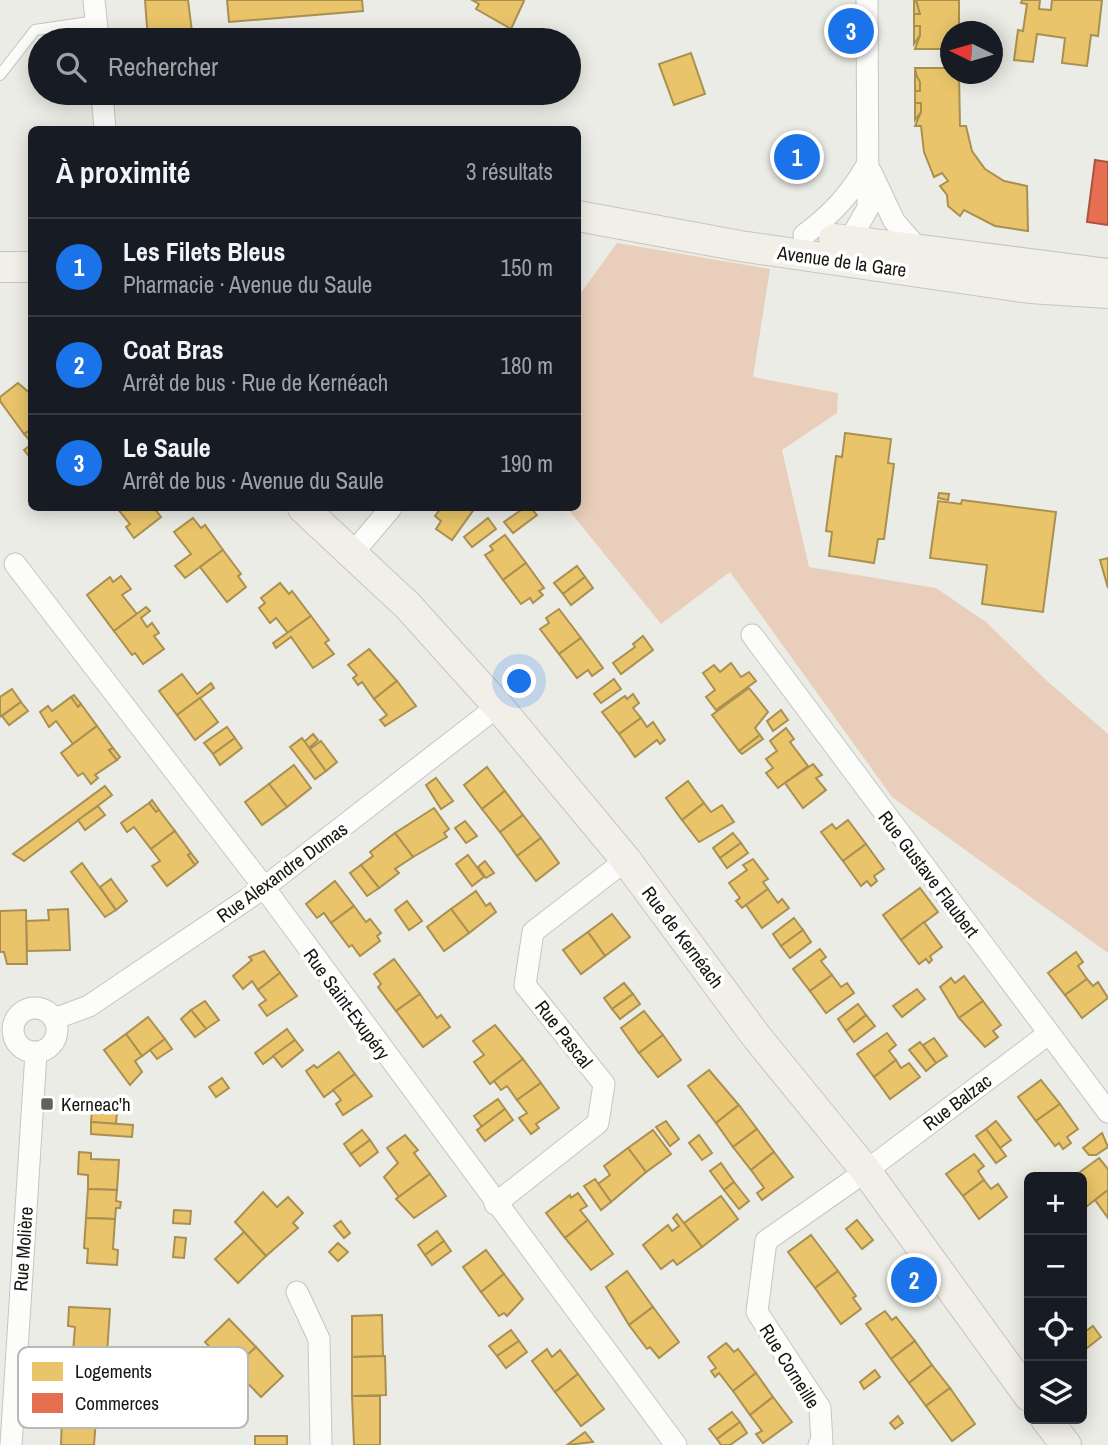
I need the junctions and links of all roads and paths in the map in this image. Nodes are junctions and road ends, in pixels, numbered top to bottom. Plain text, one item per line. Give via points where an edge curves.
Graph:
1 (867, 0) edge
2 (96, 20) edge
3 (47, 28) edge
4 (28, 39) edge
5 (0, 75) edge
6 (103, 105) edge
7 (105, 126) edge
8 (868, 163) junction
9 (581, 204) edge
10 (581, 216) edge
11 (849, 241) junction
12 (808, 246) junction
13 (919, 250) junction
14 (0, 267) edge
15 (28, 267) edge
16 (1108, 274) edge
17 (1108, 293) edge
18 (306, 511) edge
19 (388, 511) edge
20 (352, 554) junction
21 (15, 564) dead end
22 (752, 635) dead end
23 (498, 706) junction
24 (626, 860) junction
25 (262, 889) junction
26 (54, 1019) junction
27 (7, 1021) edge
28 (1048, 1034) junction
29 (36, 1053) junction
30 (1108, 1112) edge
31 (866, 1171) junction
32 (495, 1203) junction
33 (297, 1292) dead end
34 (1024, 1389) edge
35 (1050, 1424) edge
36 (11, 1445) edge
37 (321, 1445) edge
38 (676, 1445) edge
39 (820, 1445) edge
40 (1066, 1445) edge

1 - 8 street
2 - 3 lane
4 - 5 lane
6 - 7 street
8 - 11 street via 868,208
8 - 12 street
8 - 13 street via 894,221
9 - 12 main road, Avenue de la Gare
10 - 12 main road, Avenue de la Gare
11 - 12 main road, Avenue de la Gare
11 - 13 main road, Avenue de la Gare
12 - 17 main road, Avenue de la Gare via 1030,288
13 - 16 main road, Avenue de la Gare
14 - 15 main road
18 - 20 main road, Rue de Kernéach
19 - 20 street
20 - 23 main road, Rue de Kernéach via 408,606
21 - 25 street, Rue Saint-Exupéry
22 - 28 street, Rue Gustave Flaubert
23 - 24 main road, Rue de Kernéach
23 - 25 street, Rue Alexandre Dumas
24 - 31 main road, Rue de Kernéach via 756,1035
24 - 32 street, Rue Pascal via 533,932 526,985 604,1084 598,1123
25 - 26 street, Rue Alexandre Dumas via 89,1006
25 - 32 street, Rue Saint-Exupéry
26 - 27 street via 36,1008
26 - 29 street via 53,1044
27 - 29 street via 17,1044
28 - 30 street, Rue Gustave Flaubert
28 - 31 street, Rue Balzac
29 - 36 street, Rue Molière
31 - 34 main road, Rue de Kernéach
31 - 39 street, Rue Corneille via 765,1241 757,1312 820,1408
32 - 38 street, Rue Saint-Exupéry
33 - 37 street via 319,1339
35 - 40 main road

